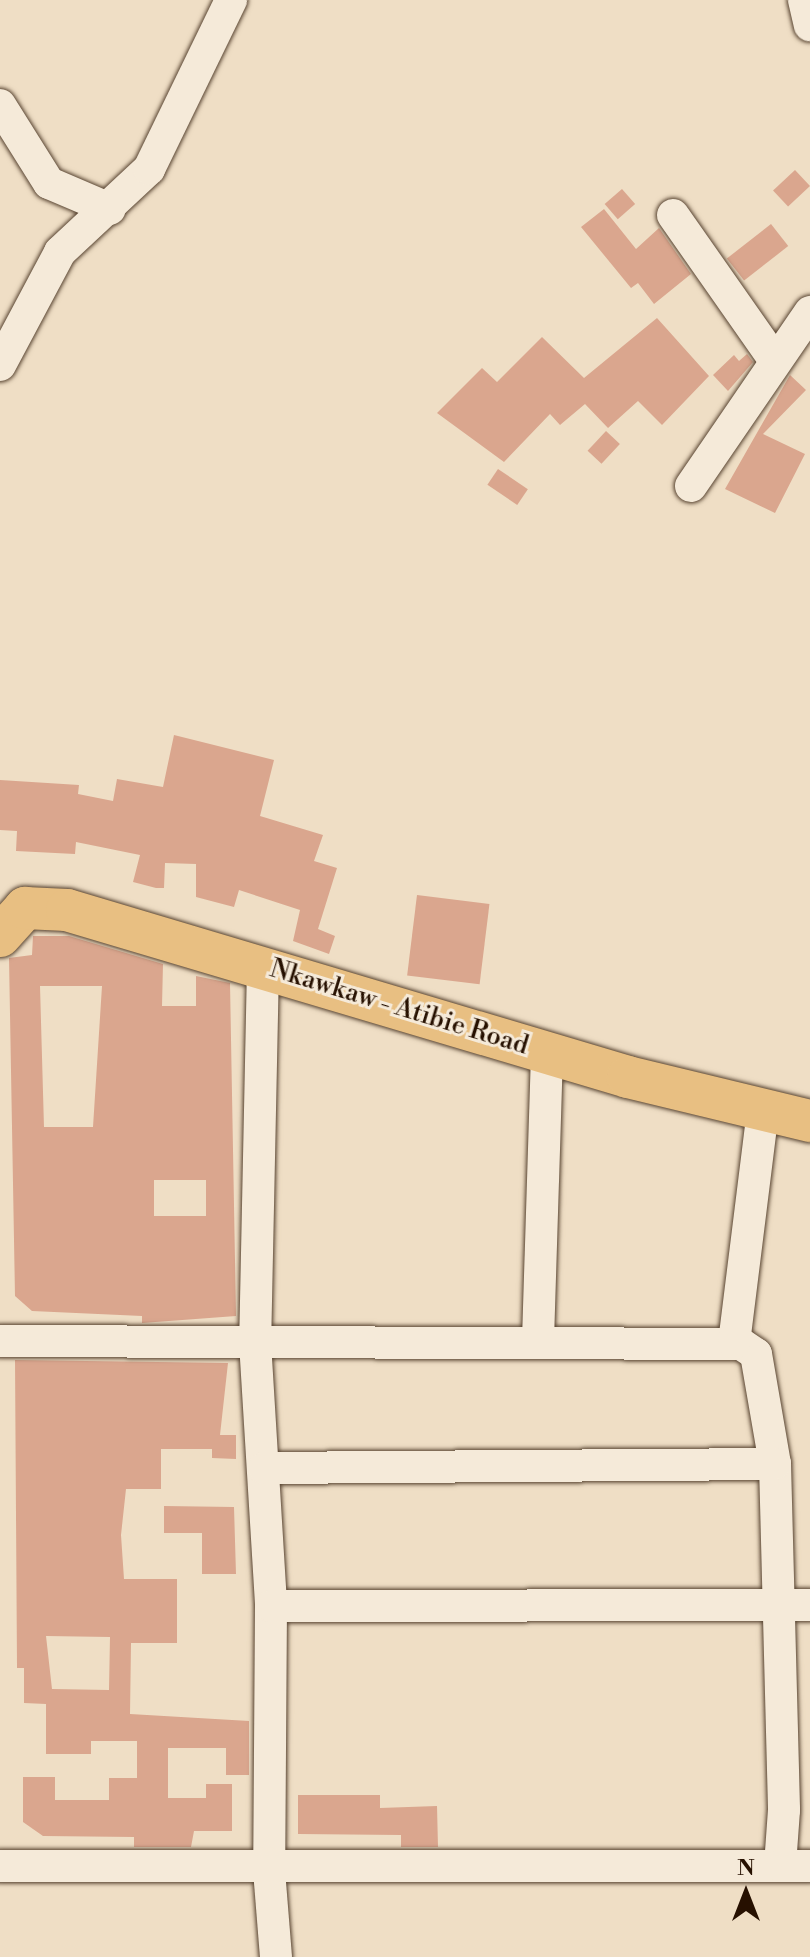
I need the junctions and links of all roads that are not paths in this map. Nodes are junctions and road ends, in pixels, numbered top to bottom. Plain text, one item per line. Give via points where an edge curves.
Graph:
1 (231, 0) edge
2 (804, 0) edge
3 (810, 25) edge
4 (0, 105) edge
5 (110, 209) junction
6 (673, 215) dead end
7 (810, 312) edge
8 (773, 358) junction
9 (0, 365) edge
10 (691, 486) dead end
11 (3, 921) edge
12 (263, 967) junction
13 (547, 1052) junction
14 (763, 1111) junction
15 (810, 1121) edge
16 (538, 1340) junction
17 (0, 1341) edge
18 (255, 1342) junction
19 (734, 1343) junction
20 (775, 1464) junction
21 (264, 1468) junction
22 (794, 1605) edge
23 (271, 1606) junction
24 (0, 1866) edge
25 (795, 1866) edge
26 (269, 1870) junction
27 (276, 1957) edge

1 - 5 street via 180,115 149,169
2 - 3 street
4 - 5 street via 49,183
5 - 9 street via 45,273
6 - 8 street
7 - 8 street
8 - 10 street
11 - 12 main road, Nkawkaw - Atibie Road via 25,908 67,910
12 - 13 main road, Nkawkaw - Atibie Road
12 - 18 street
13 - 14 main road, Nkawkaw - Atibie Road
13 - 16 street
14 - 15 main road, Nkawkaw - Atibie Road
14 - 19 street
16 - 18 street
16 - 19 street
17 - 18 street
18 - 21 street
19 - 20 street via 756,1354
20 - 21 street
20 - 22 street
21 - 23 street
22 - 23 street
22 - 25 street
23 - 26 street
24 - 26 street
25 - 26 street
26 - 27 street

